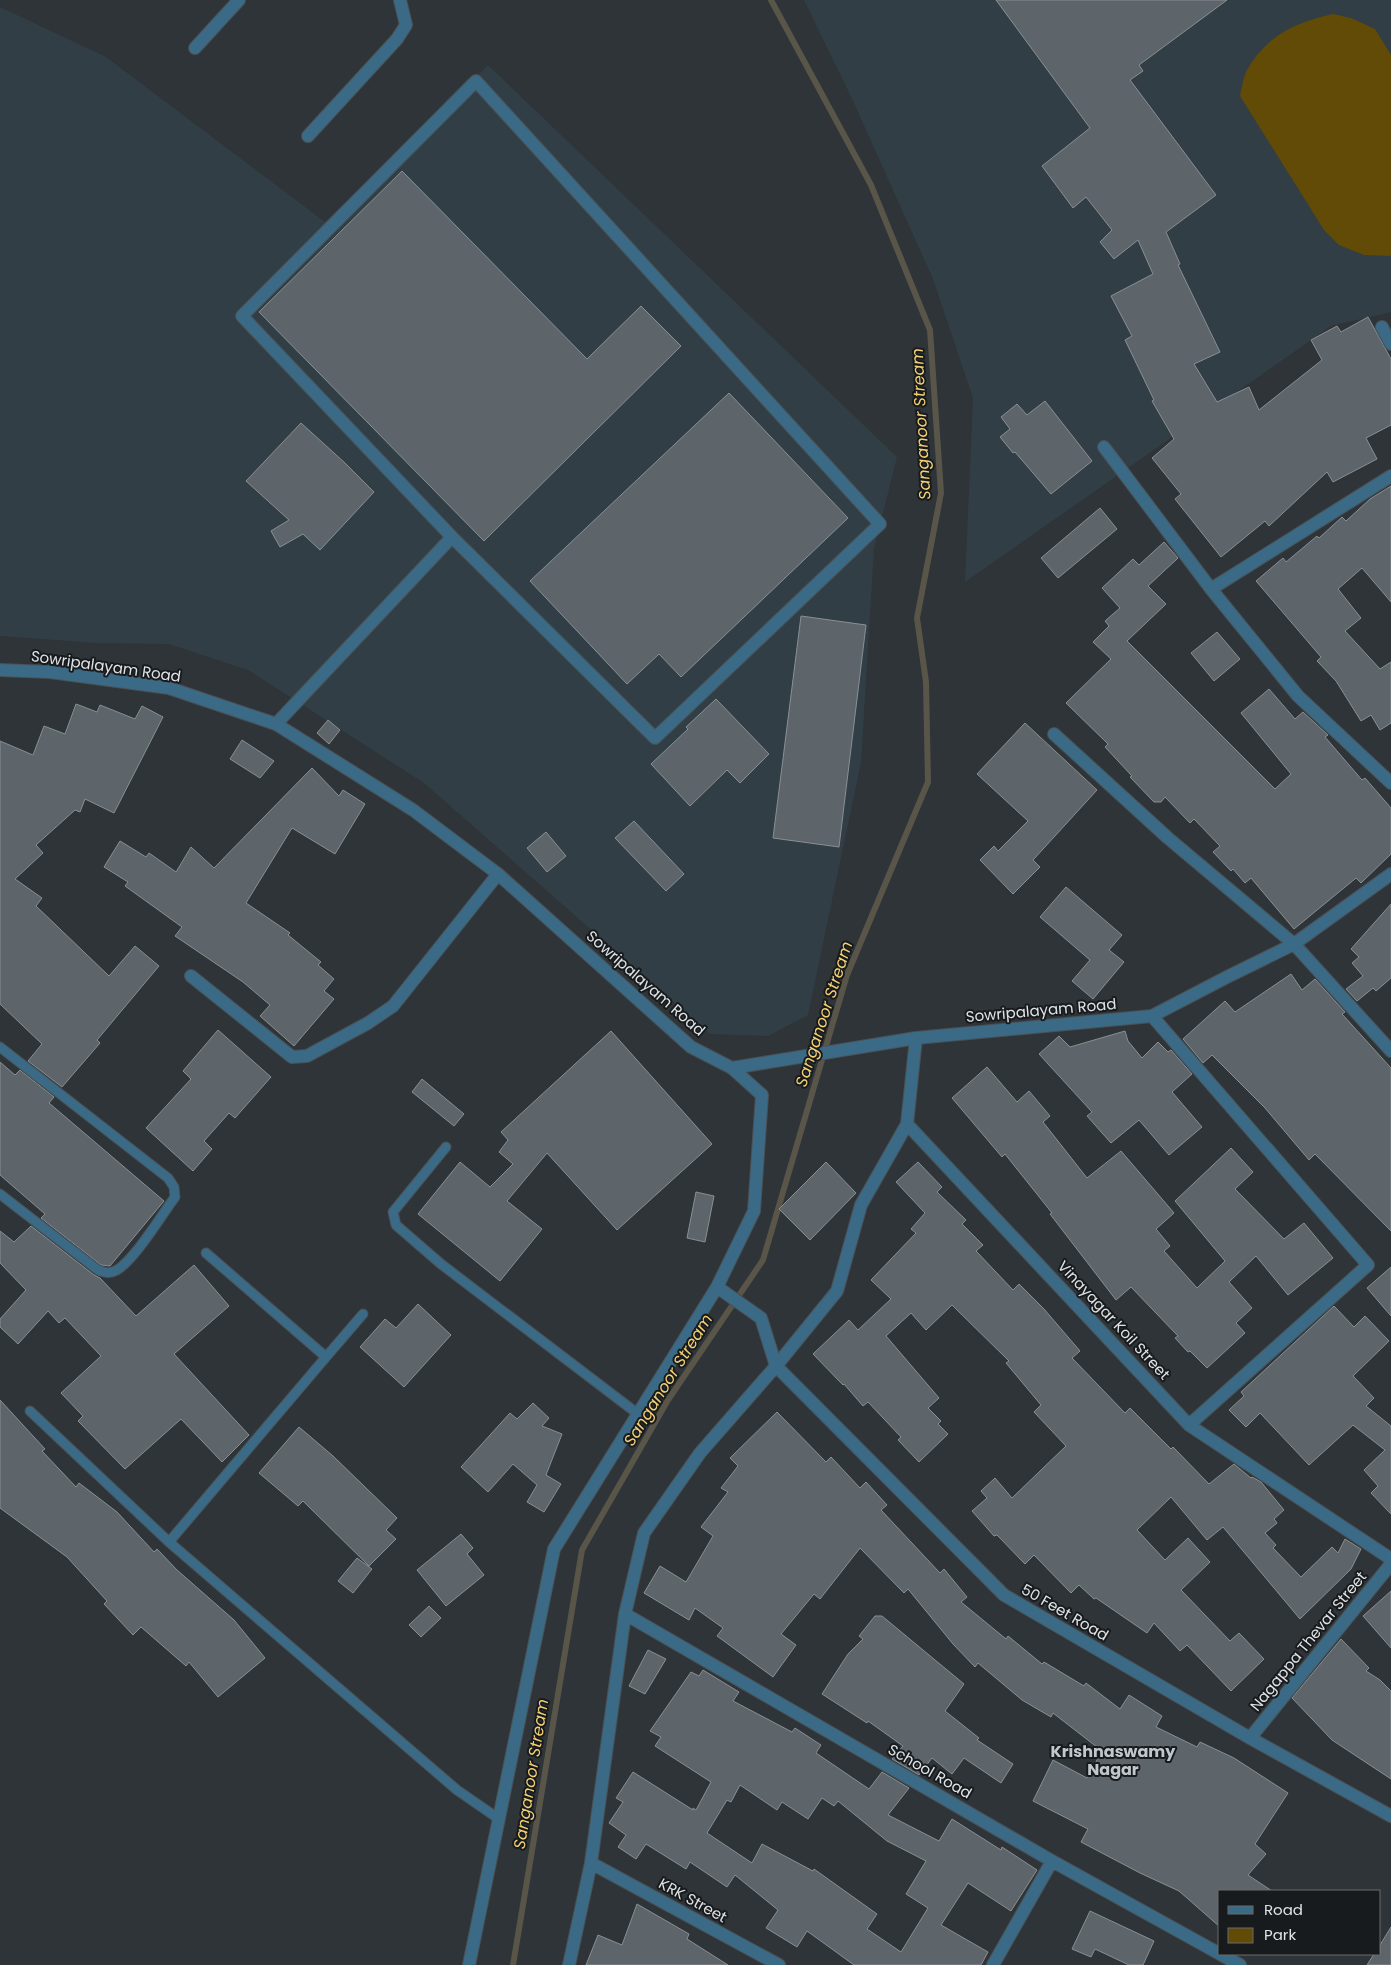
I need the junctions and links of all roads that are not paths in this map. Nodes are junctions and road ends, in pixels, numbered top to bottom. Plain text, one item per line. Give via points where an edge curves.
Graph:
1 (239, 0) edge
2 (400, 0) edge
3 (195, 48) dead end
4 (308, 136) dead end
5 (1382, 327) dead end
6 (1391, 344) edge
7 (1104, 447) dead end
8 (1391, 476) edge
9 (452, 537) junction
10 (1211, 589) junction
11 (0, 670) edge
12 (276, 724) junction
13 (1054, 734) dead end
14 (1391, 783) edge
15 (498, 874) junction
16 (1391, 874) edge
17 (1294, 944) junction
18 (191, 976) dead end
19 (1152, 1016) junction
20 (916, 1038) junction
21 (0, 1047) edge
22 (1391, 1051) edge
23 (732, 1068) junction
24 (907, 1124) junction
25 (446, 1147) dead end
26 (0, 1194) edge
27 (206, 1253) dead end
28 (717, 1287) junction
29 (363, 1314) dead end
30 (326, 1357) junction
31 (776, 1366) junction
32 (30, 1411) dead end
33 (638, 1414) junction
34 (1189, 1425) junction
35 (169, 1542) junction
36 (1391, 1559) edge
37 (1391, 1564) edge
38 (626, 1614) junction
39 (1250, 1738) junction
40 (1391, 1816) edge
41 (499, 1818) junction
42 (1052, 1860) junction
43 (591, 1862) junction
44 (1218, 1953) edge
45 (1222, 1955) edge
46 (469, 1965) edge
47 (569, 1965) edge
48 (779, 1965) edge
49 (993, 1965) edge
50 (1240, 1965) edge

1 - 3 street
2 - 4 street via 406,25 397,39
5 - 6 street
7 - 10 street
8 - 10 street
9 - 9 street via 242,316 476,81 880,524 654,738
9 - 12 street
10 - 14 street via 1298,696
11 - 12 street, Sowripalayam Road via 50,672 169,688
12 - 15 street, Sowripalayam Road via 413,810
13 - 17 street via 1168,838
15 - 18 street via 393,1006 307,1056 292,1057
15 - 23 street, Sowripalayam Road via 691,1047
16 - 17 street, Sowripalayam Road
17 - 19 street, Sowripalayam Road
17 - 22 street
19 - 20 street, Sowripalayam Road
19 - 34 street via 1368,1265
20 - 23 street, Sowripalayam Road
20 - 24 street
21 - 26 lane via 168,1178 174,1187 175,1197 128,1261 107,1273 98,1270
23 - 28 street via 762,1095 762,1105 754,1211
24 - 31 street via 861,1205 837,1291
24 - 34 street, Vinayagar Koil Street
25 - 33 lane via 392,1212 396,1225 441,1264
27 - 30 lane
28 - 31 street via 761,1318
28 - 33 street
29 - 30 lane
30 - 35 lane
31 - 38 street via 700,1453 644,1533
31 - 39 street, 50 Feet Road via 1004,1595
32 - 35 lane
33 - 41 street via 554,1549
34 - 36 street, Vinayagar Koil Street
35 - 41 lane via 457,1790
37 - 39 street, Nagappa Thevar Street
38 - 42 street, School Road
38 - 43 street
39 - 40 street, 50 Feet Road
41 - 46 street
42 - 44 street, School Road
42 - 49 street
43 - 47 street
43 - 48 street, KRK Street
45 - 50 street, School Road

